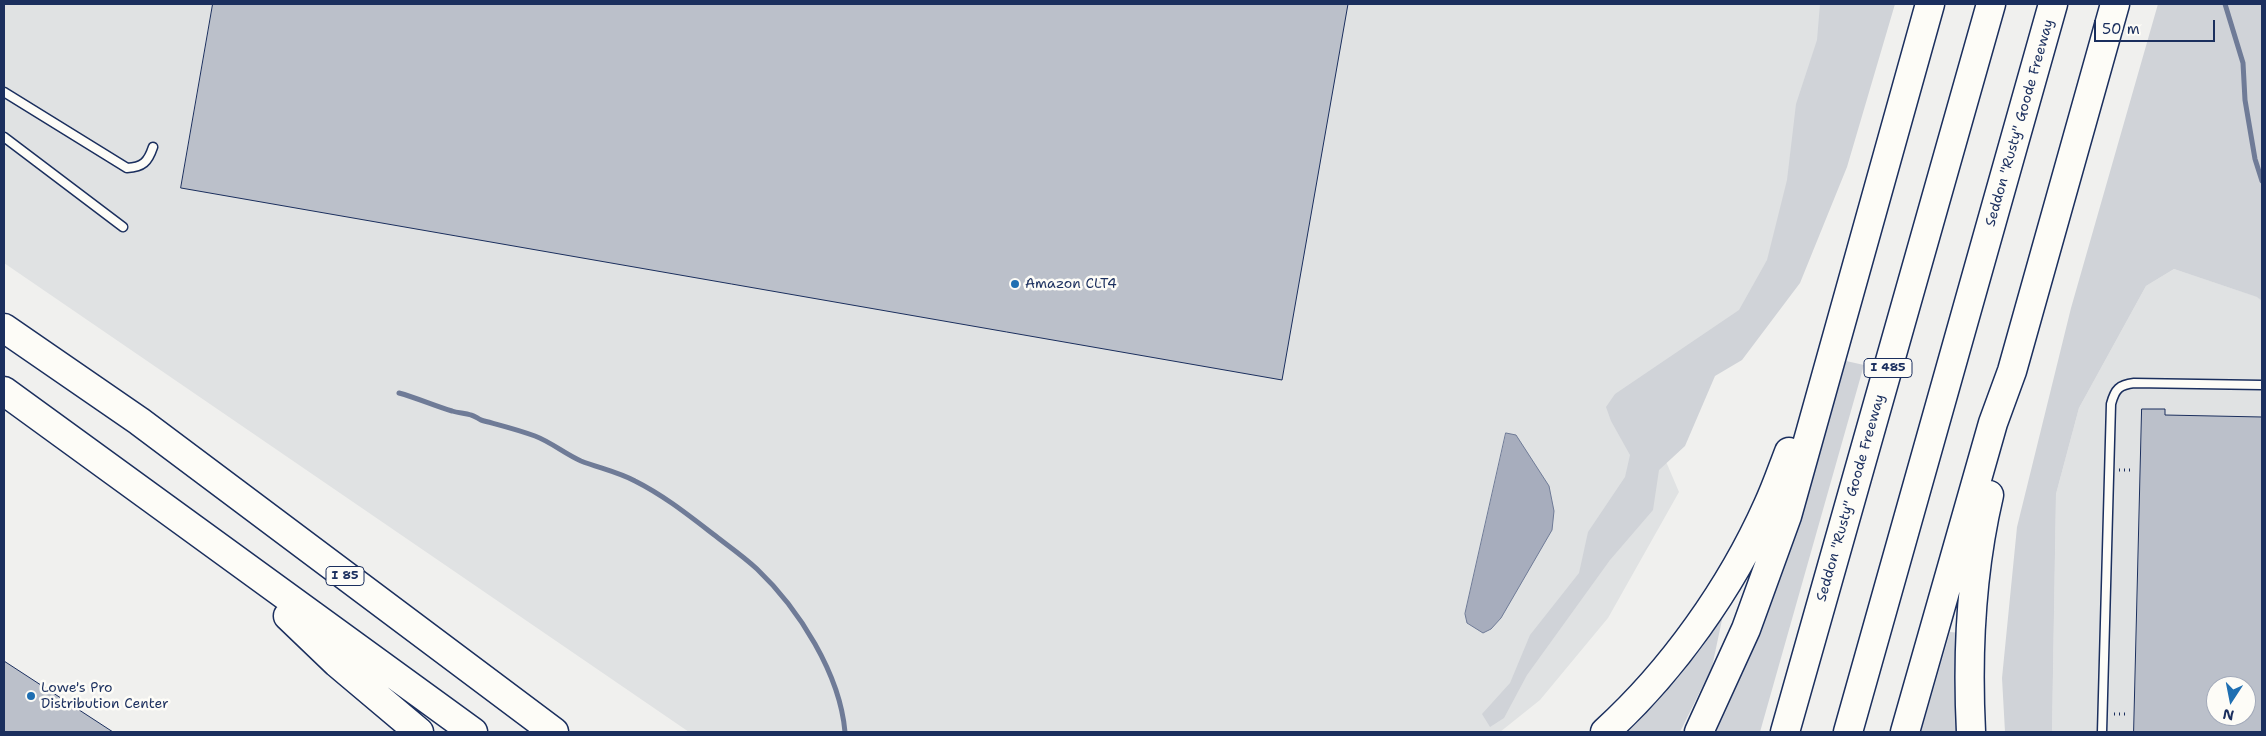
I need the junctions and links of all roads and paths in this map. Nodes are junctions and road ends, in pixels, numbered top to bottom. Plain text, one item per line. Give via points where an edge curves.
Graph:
1 (1930, 4) edge
2 (1991, 4) edge
3 (2053, 4) edge
4 (2115, 4) edge
5 (4, 92) edge
6 (4, 137) edge
7 (153, 147) dead end
8 (123, 227) dead end
9 (4, 328) edge
10 (1829, 371) junction
11 (2012, 372) junction
12 (2262, 385) edge
13 (4, 391) edge
14 (221, 550) junction
15 (553, 731) edge
16 (419, 732) edge
17 (473, 732) edge
18 (1605, 732) edge
19 (1699, 732) edge
20 (1785, 732) edge
21 (1848, 732) edge
22 (1905, 732) edge
23 (1971, 732) edge
24 (2102, 732) edge

1 - 10 highway
2 - 20 highway, Seddon "Rusty" Goode Freeway / I 485
3 - 21 highway, Seddon "Rusty" Goode Freeway
4 - 11 highway
5 - 7 lane via 127,168 139,168 148,160
6 - 8 lane
9 - 15 highway, I 85 via 147,427
10 - 18 highway via 1817,382 1768,505 1746,549 1684,645
10 - 19 highway via 1773,556 1746,629
11 - 22 highway via 1993,423
11 - 23 highway via 2006,426 1977,558 1970,655
12 - 24 lane via 2134,383 2121,384 2115,390 2110,413
13 - 14 highway
14 - 16 highway via 337,663
14 - 17 highway

